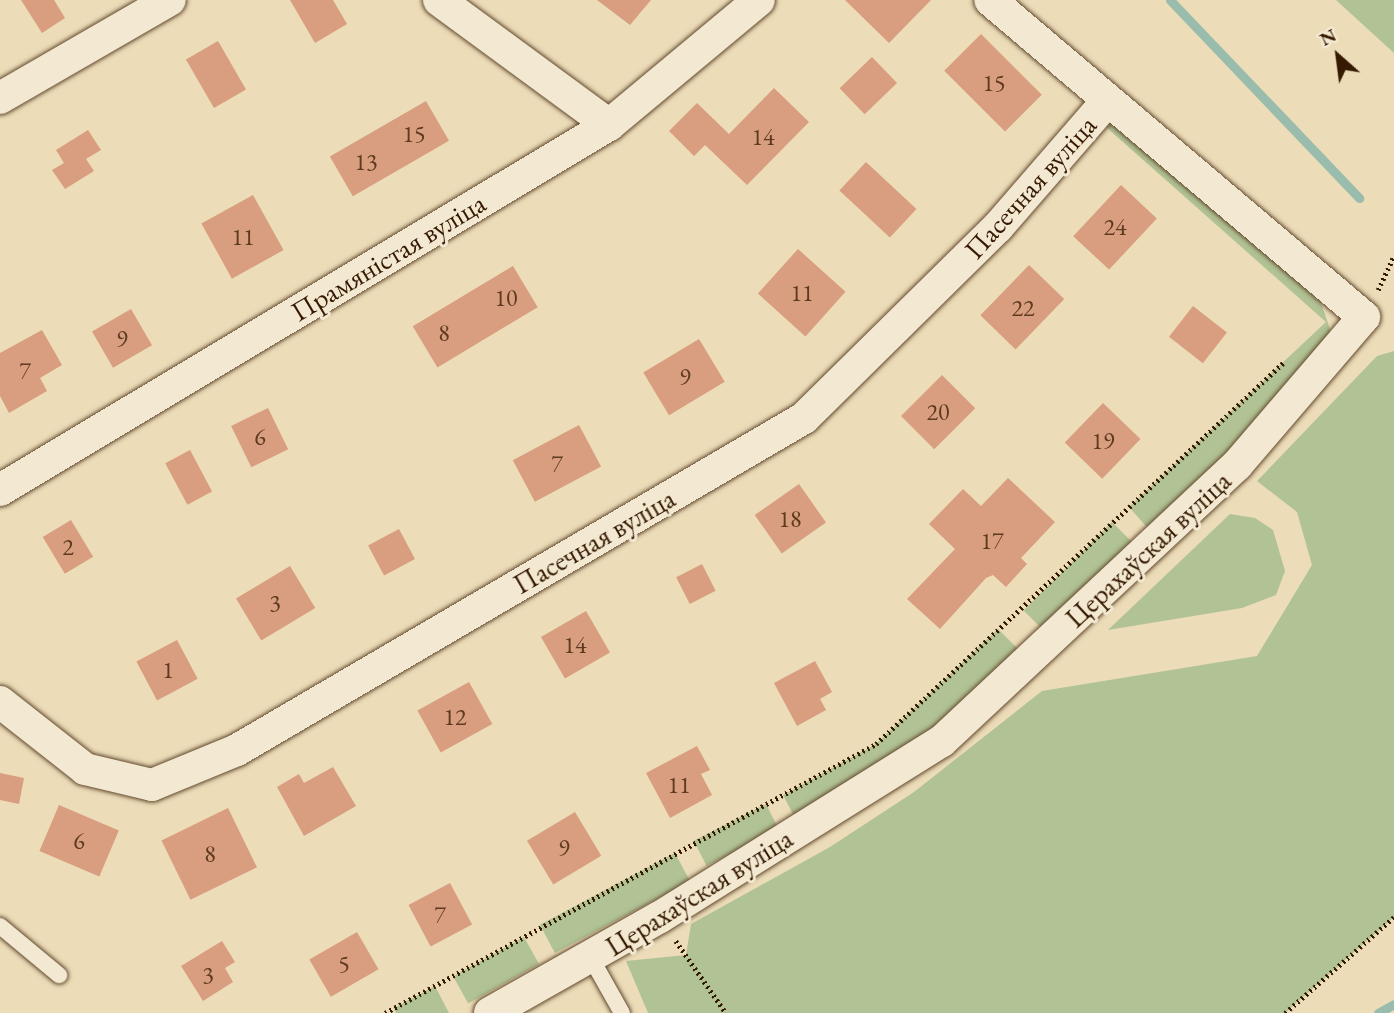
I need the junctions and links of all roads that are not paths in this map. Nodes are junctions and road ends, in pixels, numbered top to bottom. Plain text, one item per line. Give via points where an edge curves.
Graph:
1 (170, 0) edge
2 (439, 0) edge
3 (760, 0) edge
4 (990, 0) edge
5 (0, 98) edge
6 (1107, 101) junction
7 (608, 125) junction
8 (0, 491) edge
9 (0, 702) edge
10 (0, 926) edge
11 (591, 958) junction
12 (59, 975) dead end
13 (491, 1013) edge
14 (622, 1013) edge

1 - 5 street
2 - 7 street
3 - 7 street, Прамяністая вуліца
4 - 6 street
6 - 9 street, Пасечная вуліца via 998,227 804,418 237,750 152,785 85,769
6 - 11 street, Церахаўская вуліца via 1364,317 1237,465 942,741
7 - 8 street, Прамяністая вуліца
10 - 12 lane
11 - 13 street, Церахаўская вуліца
11 - 14 lane

